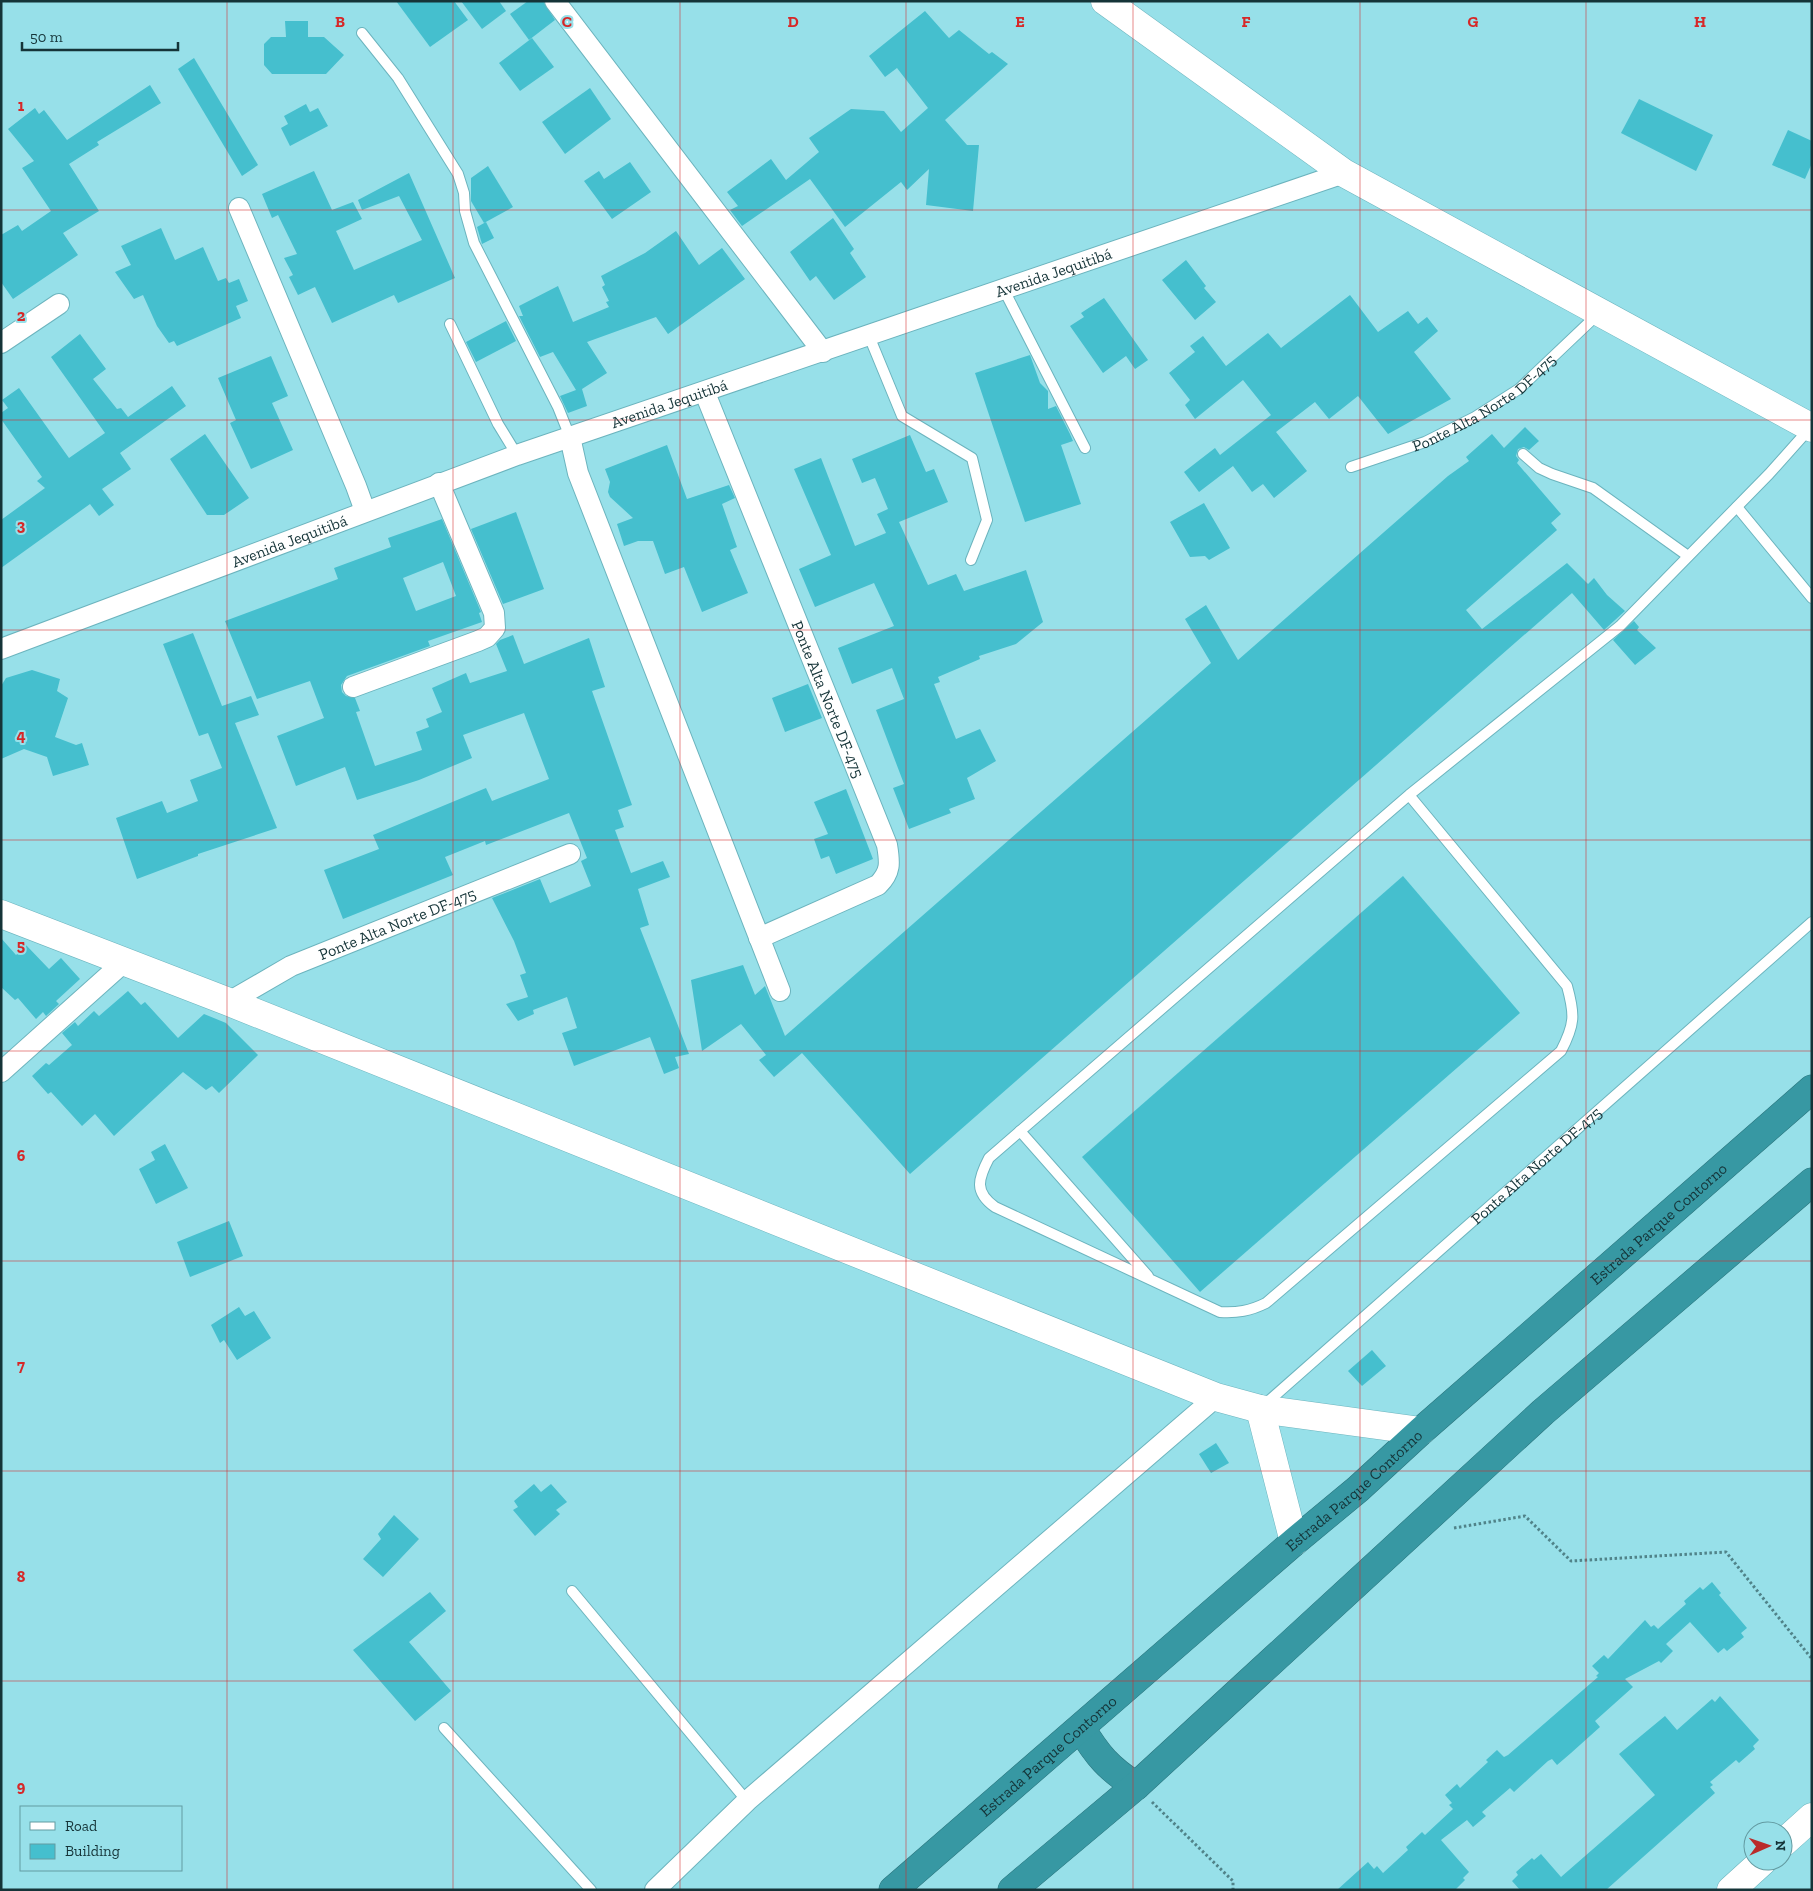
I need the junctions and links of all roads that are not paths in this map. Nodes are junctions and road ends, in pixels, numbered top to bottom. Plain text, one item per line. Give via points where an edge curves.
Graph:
1 (555, 1) edge
2 (1105, 1) edge
3 (362, 33) dead end
4 (1344, 173) junction
5 (239, 208) dead end
6 (1004, 290) junction
7 (60, 304) dead end
8 (1599, 312) junction
9 (450, 324) dead end
10 (868, 336) junction
11 (1, 343) edge
12 (823, 352) junction
13 (704, 392) junction
14 (1811, 428) edge
15 (570, 436) junction
16 (1085, 448) dead end
17 (1523, 454) dead end
18 (517, 455) junction
19 (1351, 467) dead end
20 (439, 483) junction
21 (1737, 507) junction
22 (365, 511) junction
23 (1688, 556) junction
24 (972, 560) dead end
25 (1812, 598) edge
26 (1, 649) edge
27 (353, 687) dead end
28 (1409, 795) junction
29 (570, 854) dead end
30 (1, 914) edge
31 (1812, 922) edge
32 (759, 938) junction
33 (124, 962) junction
34 (780, 991) dead end
35 (229, 1002) junction
36 (1, 1072) edge
37 (1812, 1089) edge
38 (1020, 1131) junction
39 (1812, 1182) edge
40 (1152, 1281) junction
41 (1216, 1397) junction
42 (1260, 1409) junction
43 (1421, 1431) junction
44 (1294, 1542) junction
45 (572, 1591) dead end
46 (444, 1728) dead end
47 (1081, 1728) junction
48 (1136, 1786) junction
49 (747, 1801) junction
50 (1812, 1817) edge
51 (1793, 1834) edge
52 (1752, 1871) edge
53 (591, 1890) edge
54 (655, 1890) edge
55 (893, 1890) edge
56 (1012, 1890) edge
57 (1731, 1890) edge

1 - 12 street
2 - 4 street
3 - 15 lane via 398,78 458,174 464,193 464,211 474,243
4 - 6 street, Avenida Jequitibá
4 - 8 street
5 - 22 street
6 - 10 street, Avenida Jequitibá
6 - 16 lane
7 - 11 street
8 - 14 street
8 - 19 lane, Ponte Alta Norte DF-475 via 1524,385 1482,413 1425,442
9 - 18 lane via 498,424
10 - 12 street, Avenida Jequitibá
10 - 24 lane via 902,416 972,458 987,520
12 - 13 street, Avenida Jequitibá
13 - 15 street, Avenida Jequitibá
13 - 32 street, Ponte Alta Norte DF-475 via 887,845 889,860 887,876 878,885
14 - 21 lane
15 - 18 street, Avenida Jequitibá
15 - 32 street via 578,473
17 - 23 lane via 1539,468 1593,488
18 - 20 street, Avenida Jequitibá
20 - 22 street, Avenida Jequitibá
20 - 27 street via 494,612 495,628 478,641
21 - 23 lane
21 - 25 lane
22 - 26 street, Avenida Jequitibá
23 - 28 lane via 1620,626
28 - 38 lane
28 - 40 lane via 1567,986 1574,1010 1564,1045 1553,1058 1266,1303 1238,1313 1220,1312
29 - 35 street, Ponte Alta Norte DF-475 via 290,966
30 - 33 street
31 - 42 lane, Ponte Alta Norte DF-475
32 - 34 street
33 - 35 street
33 - 36 street
35 - 41 street
37 - 43 highway, Estrada Parque Contorno
38 - 40 lane
38 - 40 lane via 989,1158 981,1173 979,1186 984,1199
39 - 48 highway via 1543,1412
41 - 42 street
41 - 49 street
42 - 43 street
42 - 44 street
43 - 44 highway, Estrada Parque Contorno
44 - 47 highway, Estrada Parque Contorno
45 - 49 lane
46 - 53 lane
47 - 48 highway via 1094,1752 1113,1771
47 - 55 highway, Estrada Parque Contorno
48 - 56 highway
49 - 54 street
50 - 51 street
52 - 57 street

